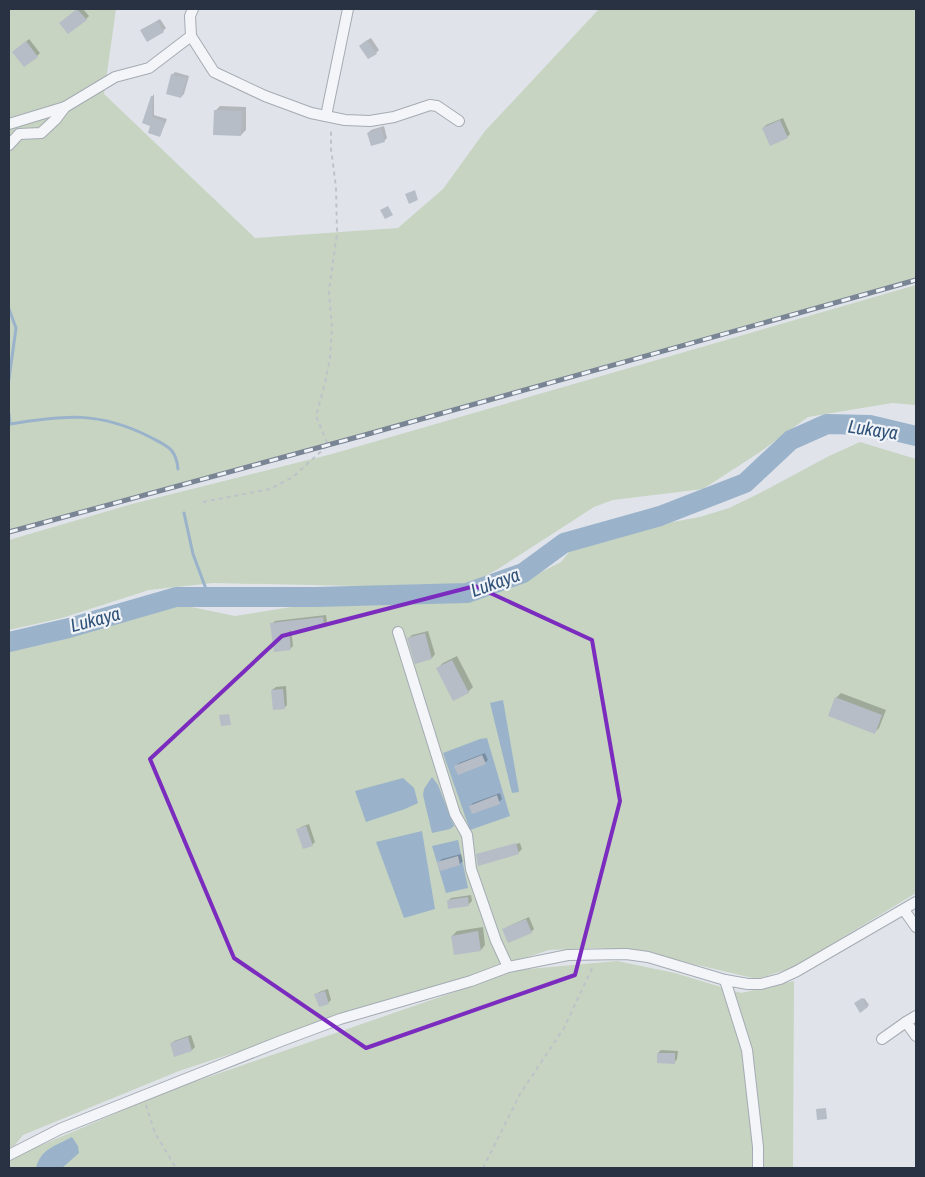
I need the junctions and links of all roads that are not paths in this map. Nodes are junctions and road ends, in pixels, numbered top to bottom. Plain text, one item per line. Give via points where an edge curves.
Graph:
1 (193, 9) edge
2 (348, 9) edge
3 (191, 36) junction
4 (65, 107) junction
5 (328, 117) junction
6 (459, 121) dead end
7 (9, 124) edge
8 (9, 145) edge
9 (398, 632) dead end
10 (916, 902) edge
11 (904, 910) junction
12 (916, 927) edge
13 (508, 966) junction
14 (726, 980) junction
15 (916, 1016) edge
16 (906, 1022) junction
17 (916, 1036) edge
18 (882, 1039) dead end
19 (9, 1155) edge
20 (758, 1168) edge

1 - 3 street
2 - 5 street
3 - 4 street via 150,68 115,77
3 - 5 street via 214,72 264,96
4 - 7 street
4 - 8 street via 41,132 19,134
5 - 6 street via 370,121 394,118 430,105 437,106
9 - 13 street via 456,814 467,835 471,869
10 - 11 street
11 - 12 street
11 - 14 street via 780,979 762,984
13 - 14 street via 568,956 626,954 648,957
13 - 19 street via 471,981 340,1019 60,1129
14 - 20 street via 746,1050
15 - 16 street
16 - 17 street
16 - 18 street

